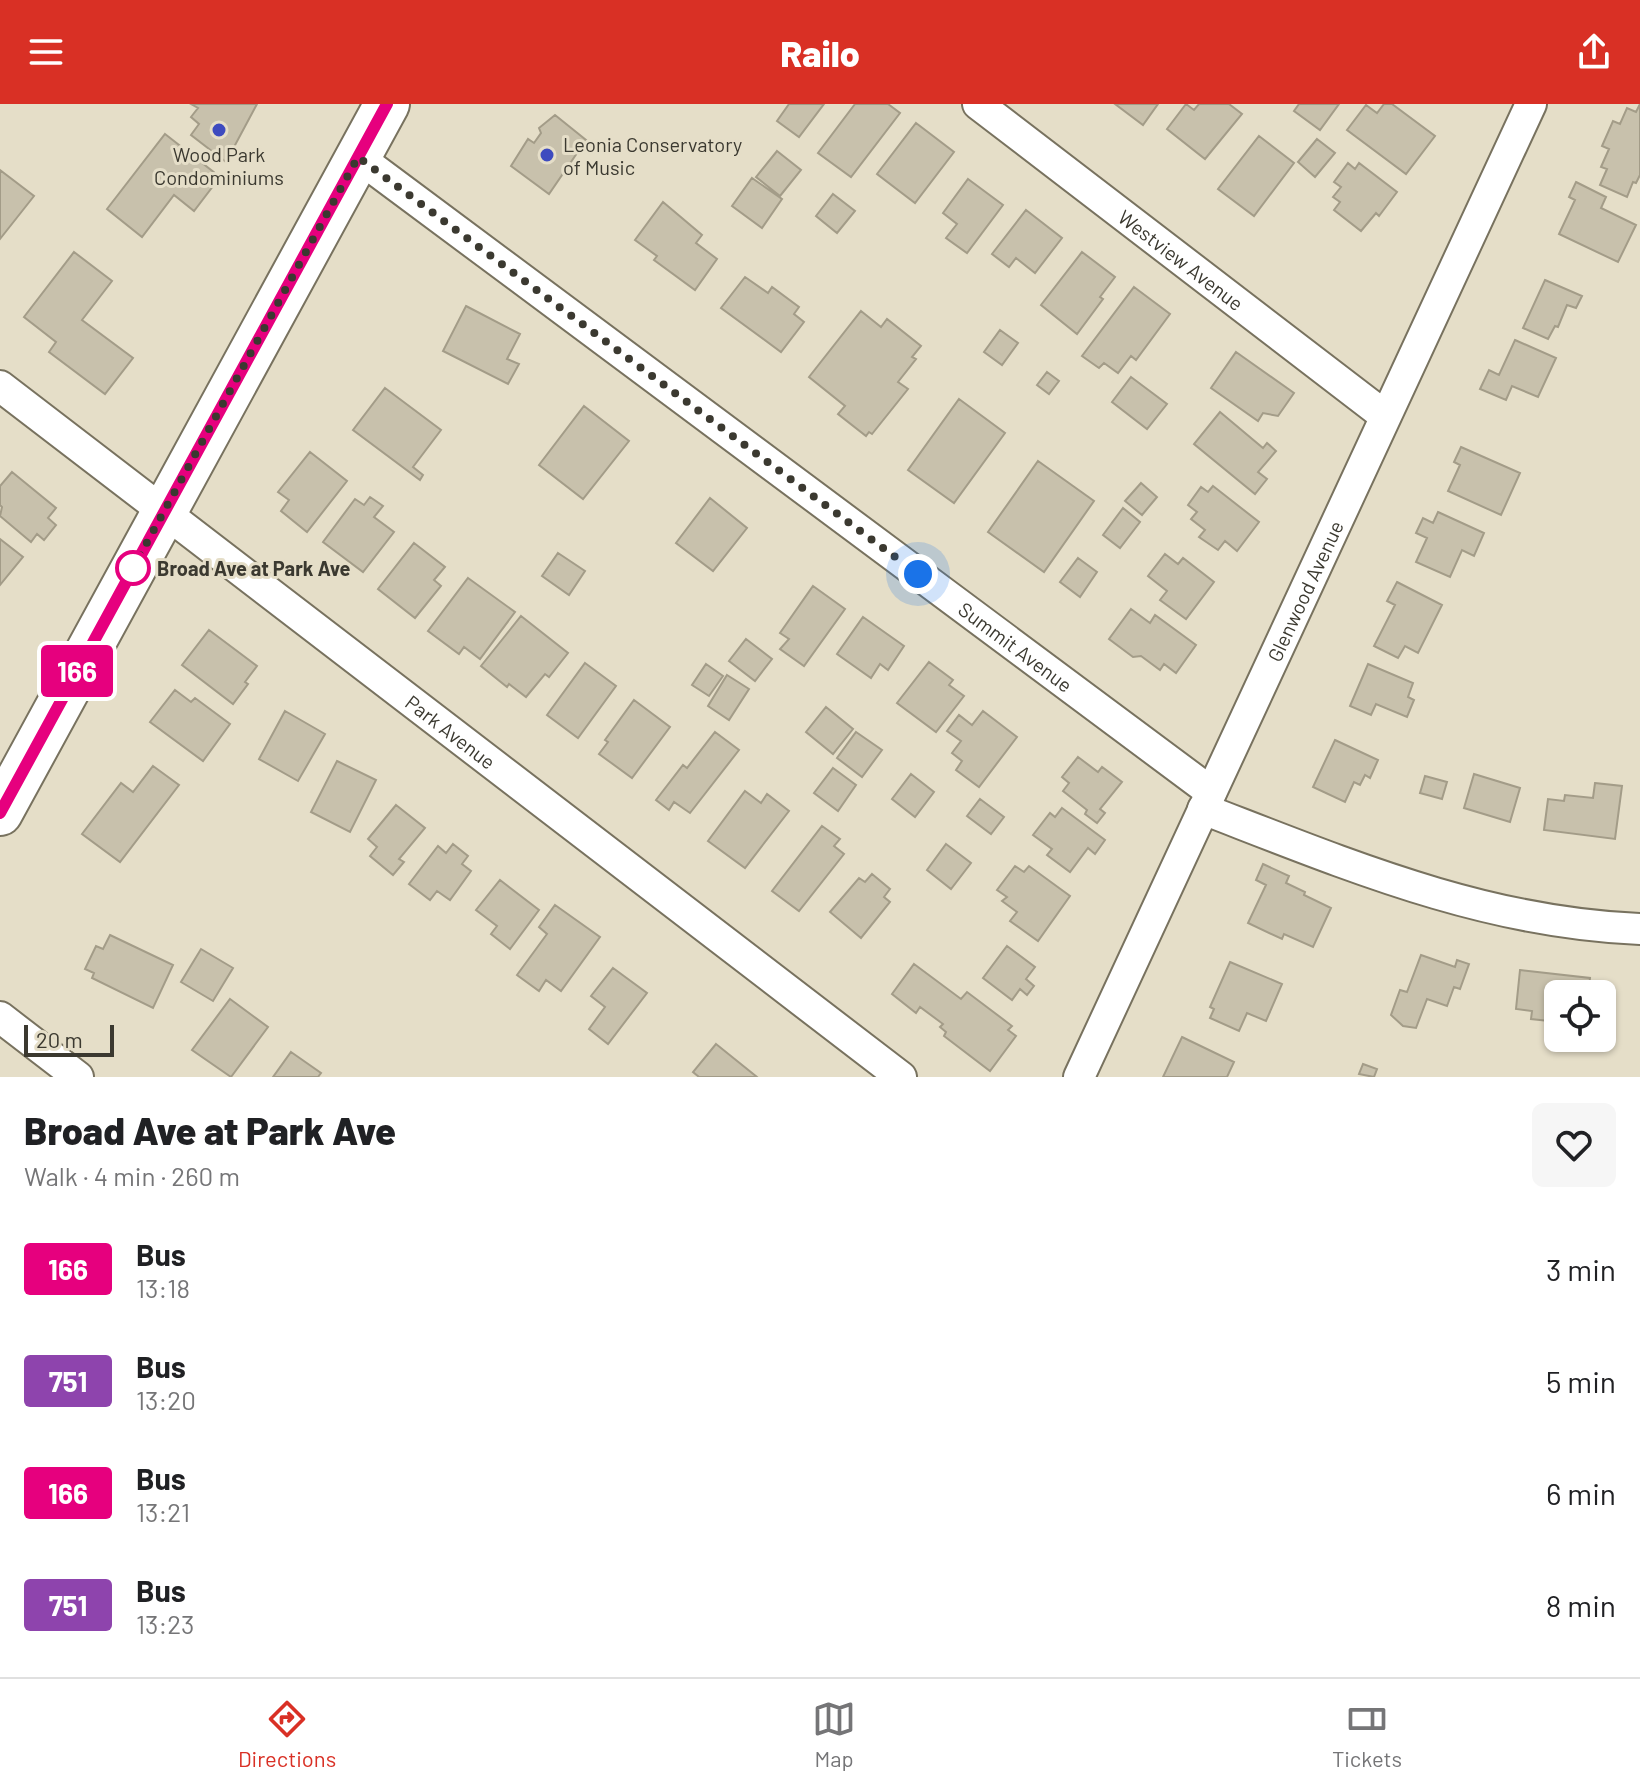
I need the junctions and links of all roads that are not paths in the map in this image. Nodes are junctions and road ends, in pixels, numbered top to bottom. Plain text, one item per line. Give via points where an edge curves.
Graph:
1 (387, 104) edge
2 (978, 104) edge
3 (1531, 104) edge
4 (358, 157) junction
5 (0, 386) edge
6 (1385, 416) junction
7 (164, 512) junction
8 (1207, 801) junction
9 (0, 813) edge
10 (1640, 929) edge
11 (0, 1017) edge
12 (78, 1077) edge
13 (901, 1077) edge
14 (1079, 1077) edge

1 - 4 main road
2 - 6 street, Westview Avenue
3 - 6 street, Glenwood Avenue
4 - 7 main road
4 - 8 street, Summit Avenue
5 - 7 street, Park Avenue
6 - 8 street, Glenwood Avenue
7 - 9 main road
7 - 13 street, Park Avenue
8 - 10 street, Summit Avenue via 1392,881 1456,900 1538,918
8 - 14 street, Glenwood Avenue
11 - 12 street

